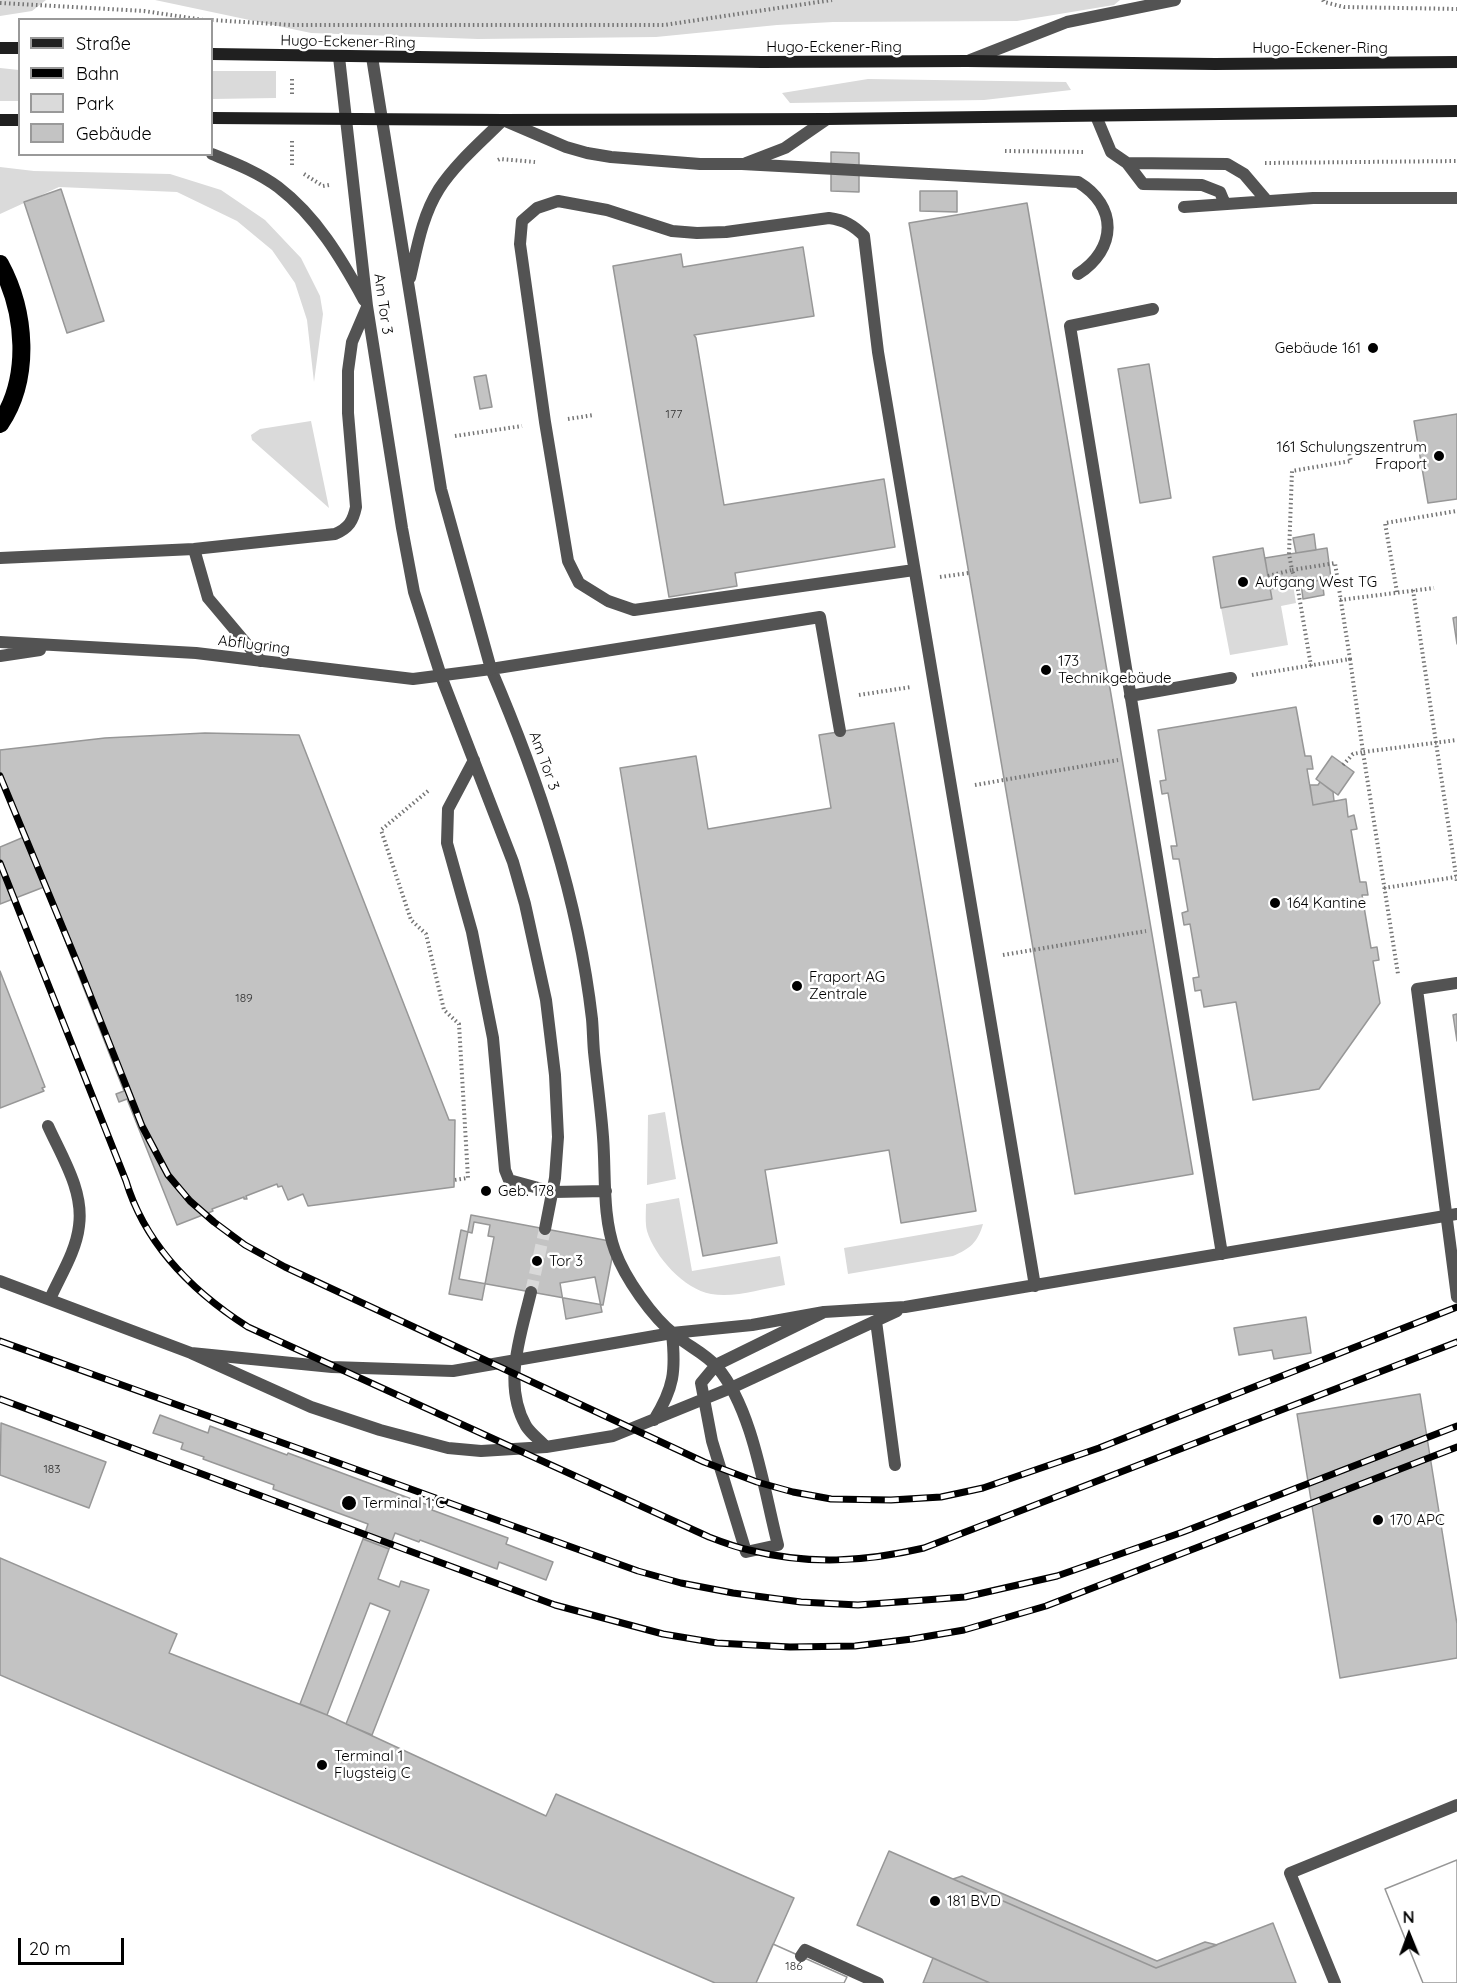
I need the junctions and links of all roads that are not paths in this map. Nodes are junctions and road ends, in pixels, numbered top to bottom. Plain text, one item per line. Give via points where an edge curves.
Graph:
1 (1175, 0) edge
2 (0, 48) edge
3 (18, 48) edge
4 (213, 54) edge
5 (339, 57) junction
6 (372, 57) junction
7 (966, 61) junction
8 (1457, 62) edge
9 (1457, 111) edge
10 (1096, 116) junction
11 (213, 118) edge
12 (827, 118) junction
13 (346, 119) junction
14 (382, 119) junction
15 (0, 120) edge
16 (18, 120) edge
17 (503, 120) junction
18 (213, 154) edge
19 (1127, 163) junction
20 (742, 165) junction
21 (1457, 198) edge
22 (1267, 201) junction
23 (1225, 204) junction
24 (1184, 207) dead end
25 (0, 264) edge
26 (1078, 274) dead end
27 (409, 285) junction
28 (367, 306) junction
29 (1152, 309) dead end
30 (0, 424) edge
31 (195, 549) junction
32 (0, 558) edge
33 (914, 570) junction
34 (0, 642) edge
35 (63, 647) junction
36 (0, 656) edge
37 (261, 661) junction
38 (491, 669) junction
39 (441, 676) junction
40 (1231, 678) road end
41 (1130, 696) junction
42 (840, 731) dead end
43 (474, 760) junction
44 (1457, 983) edge
45 (48, 1126) dead end
46 (606, 1191) junction
47 (553, 1192) junction
48 (1452, 1215) edge
49 (544, 1229) tunnel mouth
50 (1222, 1254) junction
51 (0, 1281) edge
52 (1035, 1286) junction
53 (531, 1292) tunnel mouth
54 (1457, 1297) edge
55 (50, 1299) junction
56 (905, 1308) junction
57 (824, 1312) junction
58 (876, 1321) junction
59 (672, 1334) junction
60 (191, 1353) junction
61 (516, 1361) junction
62 (716, 1365) junction
63 (731, 1388) junction
64 (704, 1400) junction
65 (654, 1420) junction
66 (546, 1447) junction
67 (895, 1465) dead end
68 (1457, 1806) edge
69 (801, 1956) dead end
70 (878, 1983) edge
71 (1335, 1983) edge

1 - 7 street via 1067,22
2 - 3 street
4 - 5 street, Hugo-Eckener-Ring
5 - 6 street, Hugo-Eckener-Ring
5 - 13 street, Am Tor 3
6 - 7 street, Hugo-Eckener-Ring
6 - 14 street
7 - 8 street, Hugo-Eckener-Ring
9 - 10 street
10 - 12 street
10 - 19 street via 1111,152
11 - 13 street
12 - 17 street
12 - 20 street via 785,148
13 - 14 street
13 - 28 street, Am Tor 3
14 - 17 street
14 - 27 street
15 - 16 street
17 - 20 street via 587,153
17 - 27 street via 438,191 422,226
18 - 28 street via 241,165 278,187 307,215 345,264
19 - 22 street via 1227,164 1244,174
19 - 23 street via 1143,184 1202,185 1220,192
20 - 26 street via 1078,182 1093,191 1108,221 1107,236 1096,260
21 - 22 street
22 - 23 street
23 - 24 street
25 - 30 highway via 9,280 21,330 15,392
27 - 38 street, Am Tor 3 via 441,489
28 - 31 street via 352,342 348,370 356,507 346,529 335,534
28 - 39 street, Am Tor 3 via 414,592
29 - 41 street via 1070,326
31 - 32 street
31 - 37 street via 208,598
33 - 33 street via 634,610 608,601 579,583 568,561 549,445 520,244 522,221 537,208 558,201 607,210 680,232 726,232 829,218 856,228 864,236 878,352
33 - 52 street
34 - 35 street, Abflugring
35 - 36 street, Abflugring
35 - 37 street, Abflugring via 196,653
37 - 39 street, Abflugring via 413,680
38 - 39 street
38 - 42 street via 820,617
38 - 46 street, Am Tor 3 via 552,829 576,922 592,1021
39 - 43 street, Am Tor 3
40 - 41 street
41 - 50 street
43 - 47 street, Am Tor 3 via 525,904 549,1018 558,1114
43 - 47 street via 448,809 447,843 472,932 493,1038 505,1170 509,1180
44 - 48 street via 1417,989
45 - 55 street via 75,1186 79,1208 73,1249
46 - 47 street
46 - 59 street, Am Tor 3 via 609,1230 616,1253 639,1296
47 - 49 street
48 - 50 street
48 - 54 street
50 - 52 street
51 - 55 street
52 - 56 street
53 - 61 street
55 - 60 street
56 - 57 street
56 - 58 street
57 - 59 street
57 - 62 street
58 - 63 street
58 - 67 street
59 - 61 street
59 - 62 street, Am Tor 3
59 - 65 street via 672,1380 668,1398
60 - 61 street via 400,1370 453,1371
60 - 66 street via 311,1407 448,1448 481,1451
61 - 66 street via 517,1403 527,1427
62 - 63 street
62 - 64 street via 701,1383
63 - 64 street
63 - 64 street via 748,1424 778,1545 746,1552 712,1441
64 - 65 street
65 - 66 street via 613,1437
68 - 71 street via 1290,1873
69 - 70 street via 805,1950

